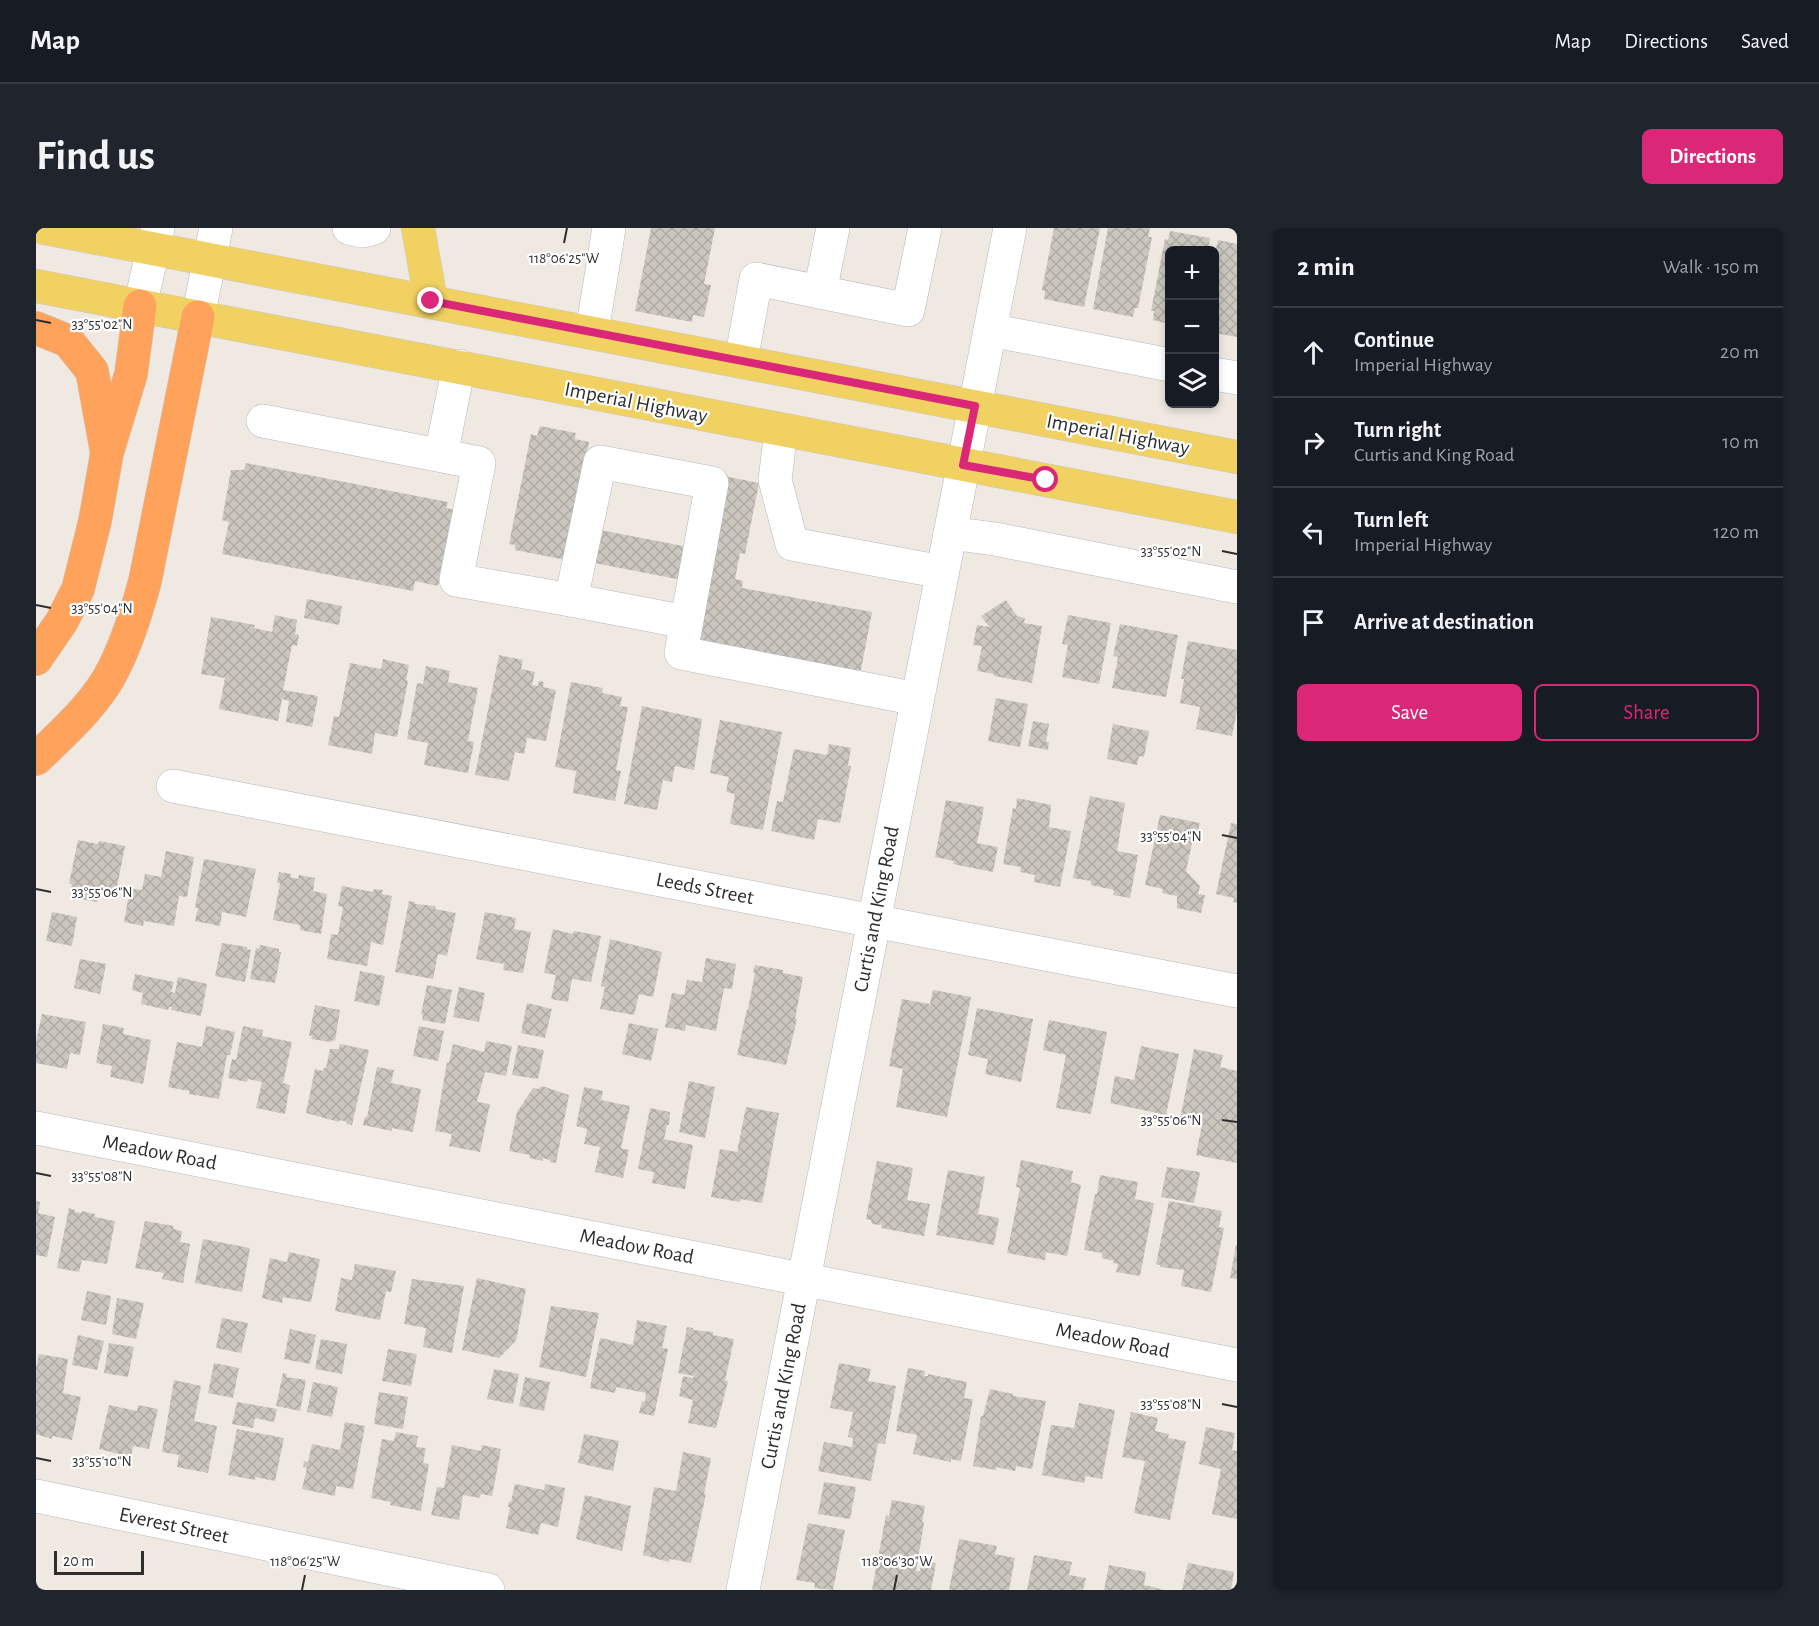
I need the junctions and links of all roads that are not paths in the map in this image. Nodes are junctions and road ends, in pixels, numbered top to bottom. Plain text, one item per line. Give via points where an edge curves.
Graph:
1 (45, 228) edge
2 (216, 228) edge
3 (349, 228) edge
4 (374, 228) edge
5 (418, 228) edge
6 (609, 228) edge
7 (833, 228) edge
8 (925, 228) edge
9 (1007, 229) edge
10 (155, 239) edge
11 (209, 259) junction
12 (36, 286) edge
13 (820, 292) junction
14 (431, 301) junction
15 (140, 306) junction
16 (198, 316) junction
17 (36, 328) edge
18 (990, 330) junction
19 (592, 332) junction
20 (741, 361) junction
21 (1165, 364) edge
22 (459, 366) junction
23 (1219, 375) edge
24 (1237, 378) edge
25 (975, 406) junction
26 (263, 421) dead end
27 (782, 430) junction
28 (107, 453) junction
29 (441, 455) junction
30 (1237, 457) edge
31 (963, 465) junction
32 (1237, 517) edge
33 (950, 533) junction
34 (942, 572) junction
35 (1237, 587) edge
36 (571, 600) junction
37 (686, 622) junction
38 (36, 658) edge
39 (917, 699) junction
40 (36, 759) edge
41 (173, 786) dead end
42 (874, 921) junction
43 (1237, 991) edge
44 (36, 1128) edge
45 (804, 1279) junction
46 (1237, 1365) edge
47 (36, 1496) edge
48 (488, 1590) edge
49 (743, 1590) edge

1 - 10 main road, Imperial Highway
2 - 11 street
3 - 4 street
5 - 14 main road
6 - 19 street
7 - 13 street
8 - 13 street via 908,310
9 - 18 street, Curtis and King Road
10 - 11 main road, Imperial Highway
10 - 15 street
11 - 14 main road, Imperial Highway
11 - 16 street
12 - 15 main road, Imperial Highway
13 - 20 street via 756,279
14 - 19 main road, Imperial Highway
15 - 16 main road, Imperial Highway
15 - 28 highway via 132,374
16 - 22 main road, Imperial Highway
16 - 40 highway via 134,623 114,670 88,705
17 - 28 highway via 68,341 92,371
18 - 21 street
18 - 25 street, Curtis and King Road
19 - 20 main road, Imperial Highway
20 - 25 main road, Imperial Highway
22 - 27 main road, Imperial Highway
22 - 29 street
23 - 24 street
25 - 30 main road, Imperial Highway
25 - 31 street, Curtis and King Road
26 - 29 street
27 - 31 main road, Imperial Highway
27 - 34 street via 775,480 792,544
28 - 38 highway via 78,590
29 - 36 street via 478,463 456,579
31 - 32 main road, Imperial Highway
31 - 33 street, Curtis and King Road
33 - 34 street, Curtis and King Road
33 - 35 street
34 - 39 street, Curtis and King Road
36 - 37 street
36 - 37 street via 600,462 656,472 712,483
37 - 39 street via 681,653
39 - 42 street, Curtis and King Road
41 - 42 street, Leeds Street
42 - 43 street, Leeds Street
42 - 45 street, Curtis and King Road
44 - 45 street, Meadow Road
45 - 46 street, Meadow Road
45 - 49 street, Curtis and King Road
47 - 48 street, Everest Street

